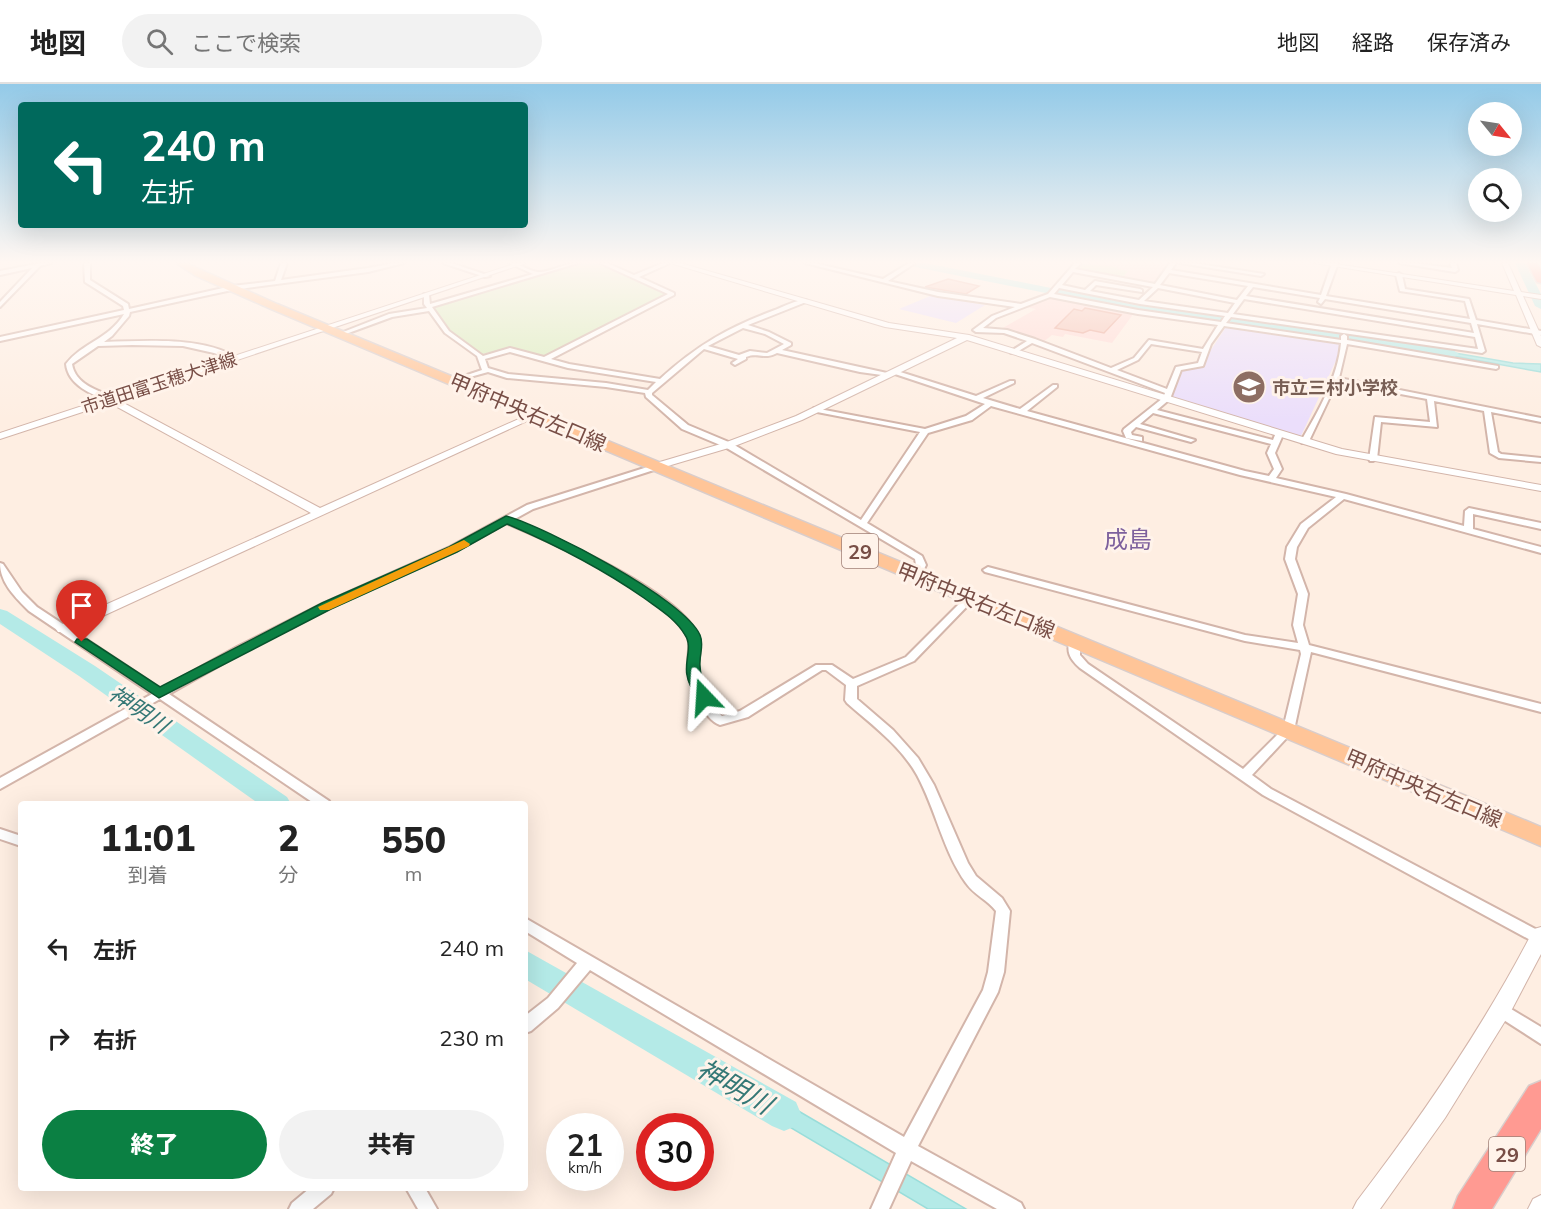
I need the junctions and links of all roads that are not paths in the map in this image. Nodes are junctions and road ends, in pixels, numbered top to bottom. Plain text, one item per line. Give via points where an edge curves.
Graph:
1 (1349, 315) edge
2 (107, 316) edge
3 (125, 316) edge
4 (298, 316) edge
5 (373, 316) edge
6 (389, 316) edge
7 (435, 316) edge
8 (630, 316) edge
9 (769, 316) edge
10 (855, 316) edge
11 (998, 316) edge
12 (1160, 316) edge
13 (1228, 316) joint
14 (1352, 316) edge
15 (1435, 316) edge
16 (1472, 316) edge
17 (1528, 316) edge
18 (1474, 322) junction
19 (1221, 325) junction
20 (744, 326) junction
21 (976, 329) junction
22 (334, 331) junction
23 (1538, 333) edge
24 (1478, 336) junction
25 (966, 337) junction
26 (1344, 337) junction
27 (0, 339) edge
28 (1033, 340) junction
29 (94, 344) junction
30 (1541, 345) edge
31 (704, 347) junction
32 (778, 351) junction
33 (1206, 351) junction
34 (1013, 352) junction
35 (234, 358) junction
36 (482, 358) junction
37 (544, 360) junction
38 (1496, 368) dead end
39 (488, 370) junction
40 (1111, 371) junction
41 (891, 374) junction
42 (1334, 379) junction
43 (454, 381) junction
44 (662, 381) junction
45 (1012, 382) dead end
46 (1055, 386) dead end
47 (649, 392) junction
48 (1167, 395) junction
49 (1430, 398) junction
50 (110, 399) junction
51 (976, 399) junction
52 (990, 403) junction
53 (817, 410) junction
54 (1486, 410) junction
55 (1154, 411) junction
56 (1021, 412) junction
57 (534, 415) junction
58 (1541, 420) edge
59 (1136, 425) junction
60 (925, 431) junction
61 (0, 435) edge
62 (1277, 438) junction
63 (1191, 440) dead end
64 (1305, 441) junction
65 (728, 445) junction
66 (1168, 451) junction
67 (1373, 459) junction
68 (1541, 460) edge
69 (657, 466) junction
70 (1271, 479) junction
71 (1541, 488) edge
72 (1343, 496) junction
73 (318, 512) junction
74 (506, 520) junction
75 (862, 524) junction
76 (1541, 526) edge
77 (1468, 531) junction
78 (1541, 550) edge
79 (0, 566) edge
80 (988, 570) dead end
81 (917, 575) junction
82 (970, 598) junction
83 (63, 629) junction
84 (1075, 640) junction
85 (1303, 647) junction
86 (852, 684) junction
87 (154, 696) junction
88 (1541, 708) edge
89 (1288, 730) junction
90 (1244, 776) junction
91 (0, 784) edge
92 (320, 801) edge
93 (0, 834) edge
94 (1541, 837) edge
95 (18, 840) edge
96 (528, 926) edge
97 (1540, 937) edge
98 (584, 966) junction
99 (1501, 1010) junction
100 (528, 1023) edge
101 (1541, 1036) edge
102 (1541, 1098) edge
103 (906, 1153) junction
104 (321, 1191) edge
105 (417, 1191) edge
106 (883, 1202) edge
107 (298, 1209) edge
108 (428, 1209) edge
109 (1015, 1209) edge
110 (1365, 1209) edge
111 (1471, 1209) edge

1 - 26 street
2 - 27 street
3 - 29 street via 117,329
4 - 22 main road, 甲府中央右左口線 / 29
5 - 22 street, 市道田富玉穂大津線
6 - 22 street
7 - 36 street via 447,332
8 - 37 street
9 - 20 street
10 - 25 street via 888,325
11 - 21 street
12 - 19 street
13 - 19 street
13 - 26 street
14 - 24 street
15 - 18 street
16 - 18 street
17 - 23 street
18 - 23 street
18 - 24 street
19 - 26 street
19 - 33 street
20 - 31 street
20 - 32 street via 789,344
21 - 25 street
21 - 28 street via 1005,331
22 - 35 street, 市道田富玉穂大津線
22 - 43 main road, 甲府中央右左口線 / 29
23 - 30 street
24 - 26 street via 1482,351
25 - 34 street
25 - 41 street
26 - 38 street
26 - 42 street
28 - 34 street
28 - 40 street
29 - 35 street via 188,344 212,348
29 - 50 street via 69,364 69,373
31 - 32 street via 737,360 750,353 768,355
31 - 44 street
32 - 41 street
33 - 40 street via 1149,342 1136,359
33 - 48 street via 1201,365 1178,368
34 - 48 street
35 - 50 street, 市道田富玉穂大津線
36 - 37 street via 510,350
36 - 39 street
37 - 44 street
39 - 43 street
39 - 47 street via 507,376
40 - 48 street
41 - 51 street
41 - 53 street
42 - 49 street
42 - 64 street
43 - 57 main road, 甲府中央右左口線 / 29
44 - 47 street
45 - 51 street
46 - 56 street
47 - 65 street via 648,396 685,427
48 - 55 street
48 - 62 street
49 - 54 street
49 - 67 street via 1434,425 1378,419
50 - 61 street, 市道田富玉穂大津線
50 - 73 street
51 - 52 street
52 - 56 street
52 - 60 street via 969,418
53 - 60 street
53 - 65 street
54 - 58 street
54 - 68 street via 1494,453
55 - 59 street
55 - 62 street
56 - 66 street
57 - 69 main road, 甲府中央右左口線 / 29
57 - 73 street
59 - 63 street
59 - 66 street via 1127,431 1129,436
60 - 75 street
62 - 64 street
62 - 70 street via 1271,453 1278,470
64 - 67 street
65 - 69 street
65 - 75 street
66 - 70 street
67 - 71 street
69 - 74 street via 549,499
69 - 81 main road, 甲府中央右左口線 / 29
70 - 72 street
72 - 77 street
72 - 85 street via 1304,526 1292,547 1290,558 1303,594 1298,626
73 - 83 street
74 - 86 street via 564,544 609,569 678,618 693,635 694,677 713,716 720,721 744,714 820,667 828,667
74 - 87 street via 453,549 326,606
75 - 81 street via 919,558
76 - 77 street via 1469,511
77 - 78 street
79 - 83 street via 27,603
80 - 85 street via 1245,638
81 - 82 main road, 甲府中央右左口線 / 29
82 - 84 main road, 甲府中央右左口線 / 29
82 - 86 street via 910,659
83 - 87 street
84 - 89 main road, 甲府中央右左口線 / 29
84 - 90 street via 1072,650 1084,666
85 - 88 street
85 - 89 street via 1306,654
86 - 103 street via 851,700 910,755 972,881 1003,911 990,992
87 - 91 street
87 - 92 street
89 - 90 street
89 - 94 main road, 甲府中央右左口線 / 29
90 - 97 street via 1267,792
93 - 95 street
96 - 98 street
97 - 99 street
98 - 100 street via 556,999
98 - 103 street
99 - 101 street
99 - 110 street via 1403,1160
102 - 111 highway, 29
103 - 106 street
103 - 109 street
104 - 107 street
105 - 108 street

